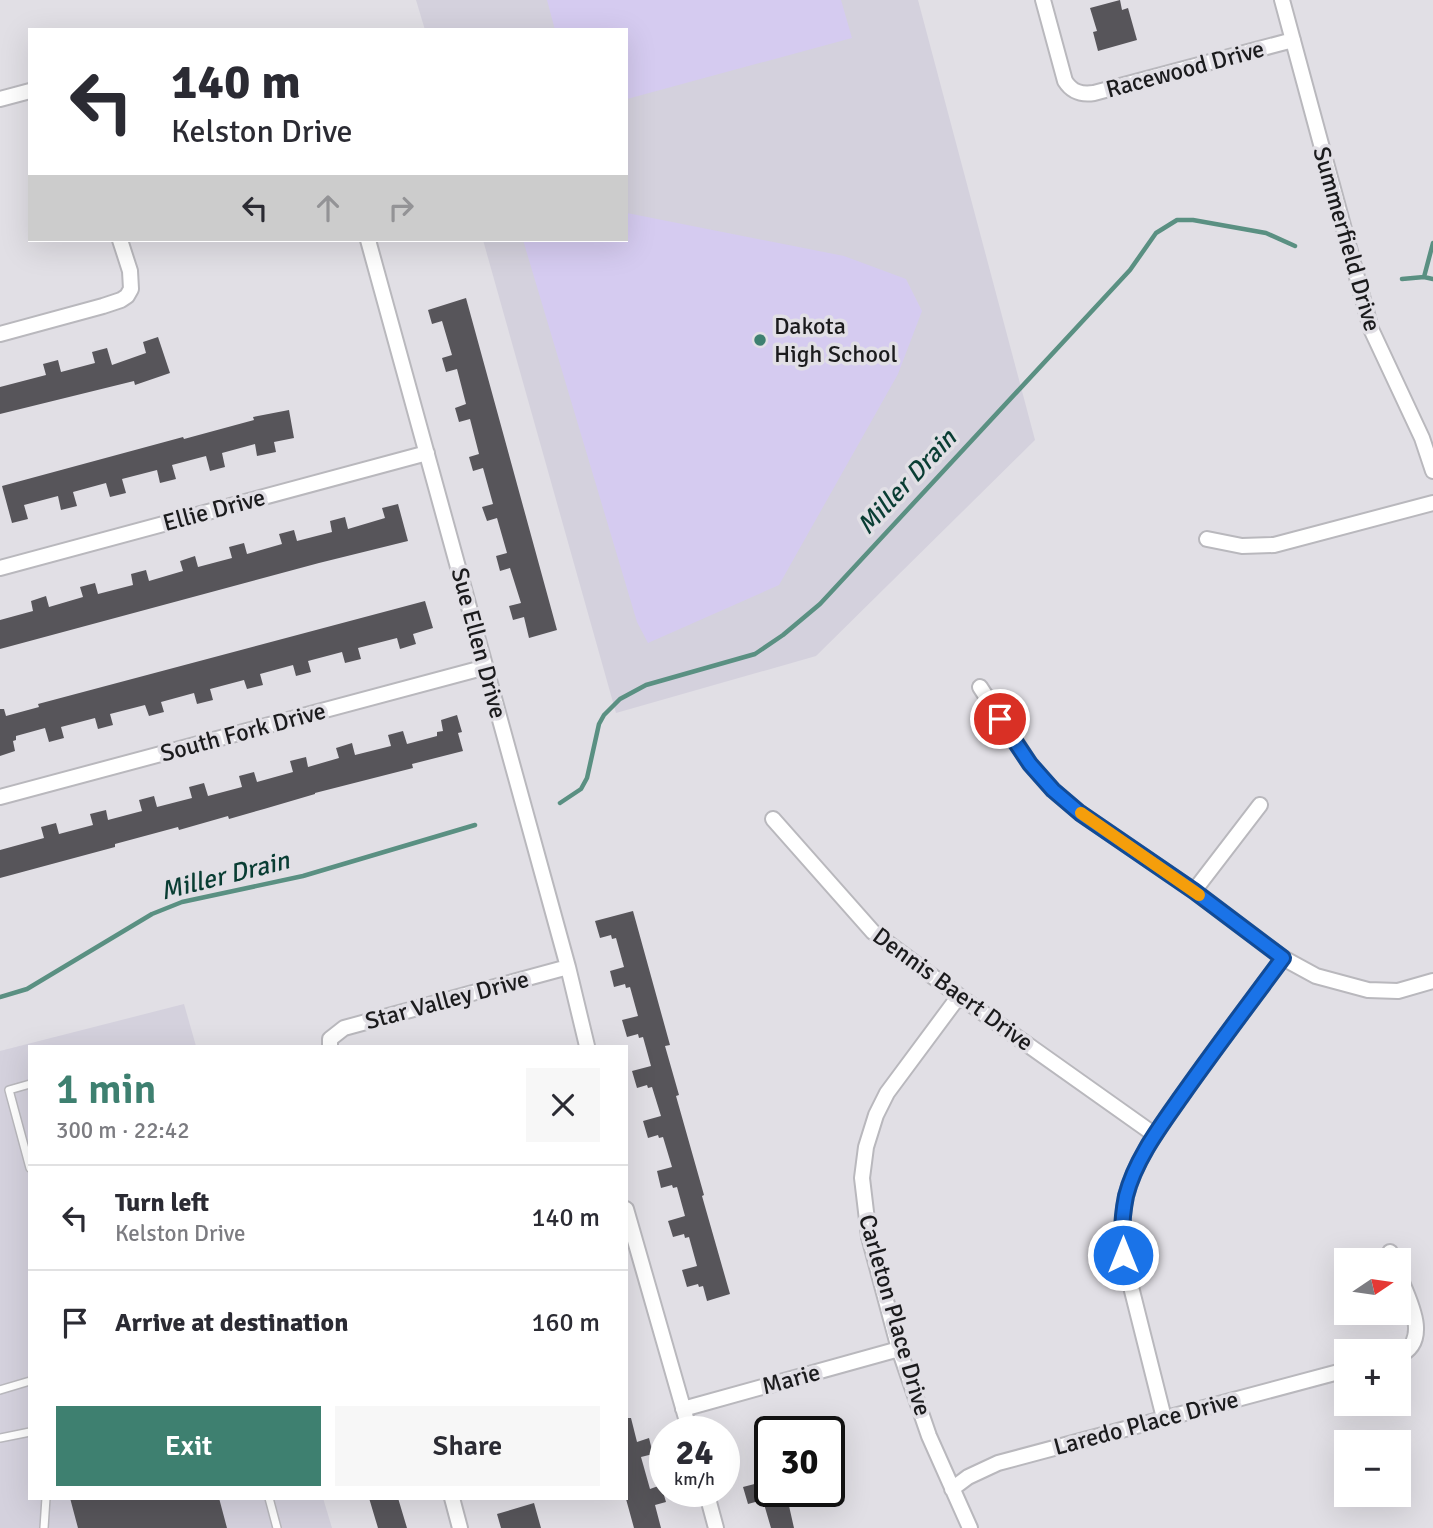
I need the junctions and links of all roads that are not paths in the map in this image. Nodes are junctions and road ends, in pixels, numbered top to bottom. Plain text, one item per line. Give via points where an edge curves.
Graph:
1 (1043, 0) edge
2 (1282, 0) edge
3 (1293, 40) junction
4 (28, 92) edge
5 (0, 99) edge
6 (121, 242) edge
7 (369, 242) edge
8 (0, 334) edge
9 (427, 453) junction
10 (1433, 471) edge
11 (1433, 503) edge
12 (1207, 539) dead end
13 (0, 568) edge
14 (486, 667) junction
15 (980, 687) dead end
16 (0, 797) edge
17 (1260, 805) dead end
18 (773, 819) dead end
19 (1194, 891) junction
20 (1283, 958) junction
21 (568, 967) junction
22 (1433, 981) edge
23 (958, 996) junction
24 (330, 1043) edge
25 (587, 1045) edge
26 (28, 1085) edge
27 (9, 1090) junction
28 (0, 1092) edge
29 (1155, 1135) junction
30 (28, 1161) edge
31 (628, 1216) edge
32 (1411, 1307) edge
33 (1411, 1345) edge
34 (900, 1349) junction
35 (1334, 1373) edge
36 (28, 1382) edge
37 (0, 1390) edge
38 (683, 1409) junction
39 (685, 1416) edge
40 (1164, 1418) junction
41 (28, 1432) edge
42 (0, 1438) edge
43 (952, 1489) junction
44 (46, 1500) edge
45 (270, 1500) edge
46 (453, 1500) edge
47 (710, 1507) edge
48 (44, 1528) edge
49 (277, 1528) edge
50 (460, 1528) edge
51 (716, 1528) edge
52 (970, 1528) edge

1 - 3 street, Racewood Drive via 1065,81 1078,93 1094,93
2 - 3 street, Summerfield Drive
3 - 10 street, Summerfield Drive via 1371,329
4 - 5 street
6 - 8 street via 130,271 127,296
7 - 9 street, Sue Ellen Drive
9 - 13 street, Ellie Drive
9 - 14 street, Sue Ellen Drive
11 - 12 street via 1274,545 1242,546
14 - 16 street, South Fork Drive
14 - 21 street, Sue Ellen Drive
15 - 19 street via 1030,764 1053,790
17 - 19 street
18 - 23 street, Dennis Baert Drive via 873,932
19 - 20 street
20 - 22 street via 1316,976 1368,989 1398,991
20 - 29 street
21 - 24 street, Star Valley Drive via 344,1028
21 - 25 street, Sue Ellen Drive
23 - 29 street, Dennis Baert Drive
23 - 34 street, Carleton Place Drive via 887,1093 866,1147 864,1208
26 - 27 lane
27 - 28 lane
27 - 30 lane
29 - 40 street via 1127,1194 1121,1234
31 - 38 street
32 - 33 street via 1416,1320
34 - 38 street, Marie
34 - 43 street, Carleton Place Drive
35 - 40 street, Laredo Place Drive
36 - 37 lane
38 - 39 street
40 - 43 street, Laredo Place Drive via 998,1463
41 - 42 lane
43 - 52 street, Carleton Place Drive
44 - 48 lane
45 - 49 lane
46 - 50 street
47 - 51 street

